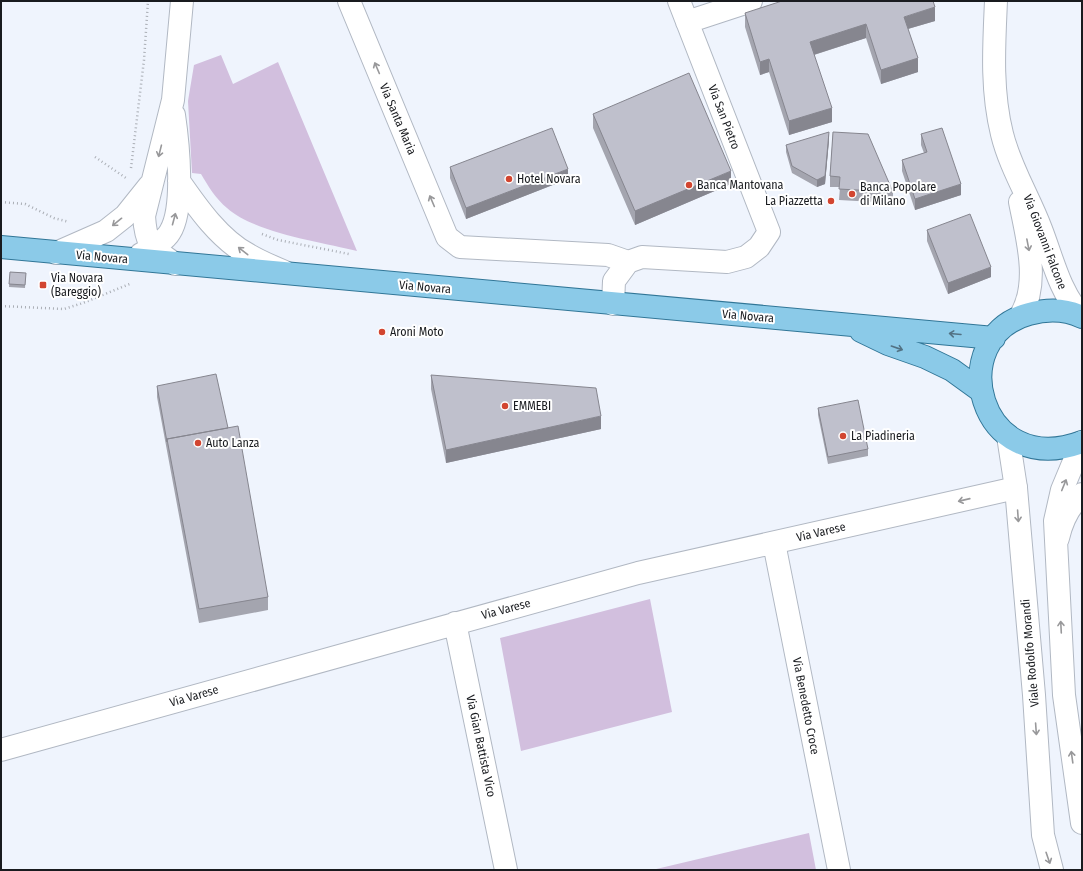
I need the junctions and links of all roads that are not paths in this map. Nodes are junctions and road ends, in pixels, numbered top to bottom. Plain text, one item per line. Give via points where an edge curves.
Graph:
1 (182, 1) edge
2 (349, 1) edge
3 (679, 1) edge
4 (752, 1) edge
5 (996, 1) edge
6 (687, 22) junction
7 (172, 100) junction
8 (1013, 166) junction
9 (179, 181) junction
10 (152, 182) junction
11 (1, 247) edge
12 (152, 248) junction
13 (56, 253) junction
14 (130, 260) junction
15 (628, 262) junction
16 (175, 264) junction
17 (290, 274) junction
18 (613, 304) junction
19 (1021, 316) junction
20 (1081, 317) edge
21 (849, 326) junction
22 (994, 338) junction
23 (981, 391) junction
24 (1008, 436) junction
25 (1082, 442) edge
26 (1016, 488) junction
27 (1082, 494) edge
28 (774, 543) junction
29 (1056, 543) junction
30 (455, 623) junction
31 (1, 750) edge
32 (1082, 823) edge
33 (506, 870) edge
34 (839, 870) edge
35 (1052, 870) edge

1 - 7 street
15 -> 2 street, Via Santa Maria via 608,255 460,247 447,237
3 - 6 street, Via San Pietro
4 - 6 street
5 - 8 street, Via Giovanni Falcone via 996,100 1002,134
6 - 15 street, Via San Pietro via 769,232 759,246 746,257 727,262 642,257
7 - 9 street
7 -> 10 street
8 -> 19 street, Via Giovanni Falcone via 1030,254 1028,304
8 - 20 street, Via Giovanni Falcone via 1041,228 1060,285 1069,303
12 -> 9 street via 170,232 176,216
17 -> 9 street via 247,254 217,230 194,204
10 - 12 street via 144,216 146,235
10 -> 13 street via 125,216 106,231
11 - 13 main road, Via Novara
12 - 14 street
12 - 16 street
13 - 14 main road, Via Novara
14 - 16 main road, Via Novara
15 - 18 street via 614,281
16 - 17 main road, Via Novara
17 - 18 main road, Via Novara
18 - 21 main road, Via Novara
19 - 20 main road via 1041,310 1061,310
19 - 22 main road via 1006,325
22 -> 21 main road, Via Novara
21 -> 23 main road, Via Novara via 888,344 926,357 952,370
22 - 23 main road via 985,354 980,372
23 - 24 main road via 986,408 995,423
24 - 25 main road via 1025,445 1044,450 1063,449
24 - 26 street, Viale Rodolfo Morandi
29 -> 25 street via 1056,520 1062,490
26 -> 28 street, Via Varese
26 -> 35 street, Viale Rodolfo Morandi via 1035,702 1043,835
27 - 29 street via 1073,502 1061,524
28 - 30 street, Via Varese via 638,573
28 - 34 street, Via Benedetto Croce
32 -> 29 street via 1064,695
30 - 31 street, Via Varese
30 - 33 street, Via Gian Battista Vico

